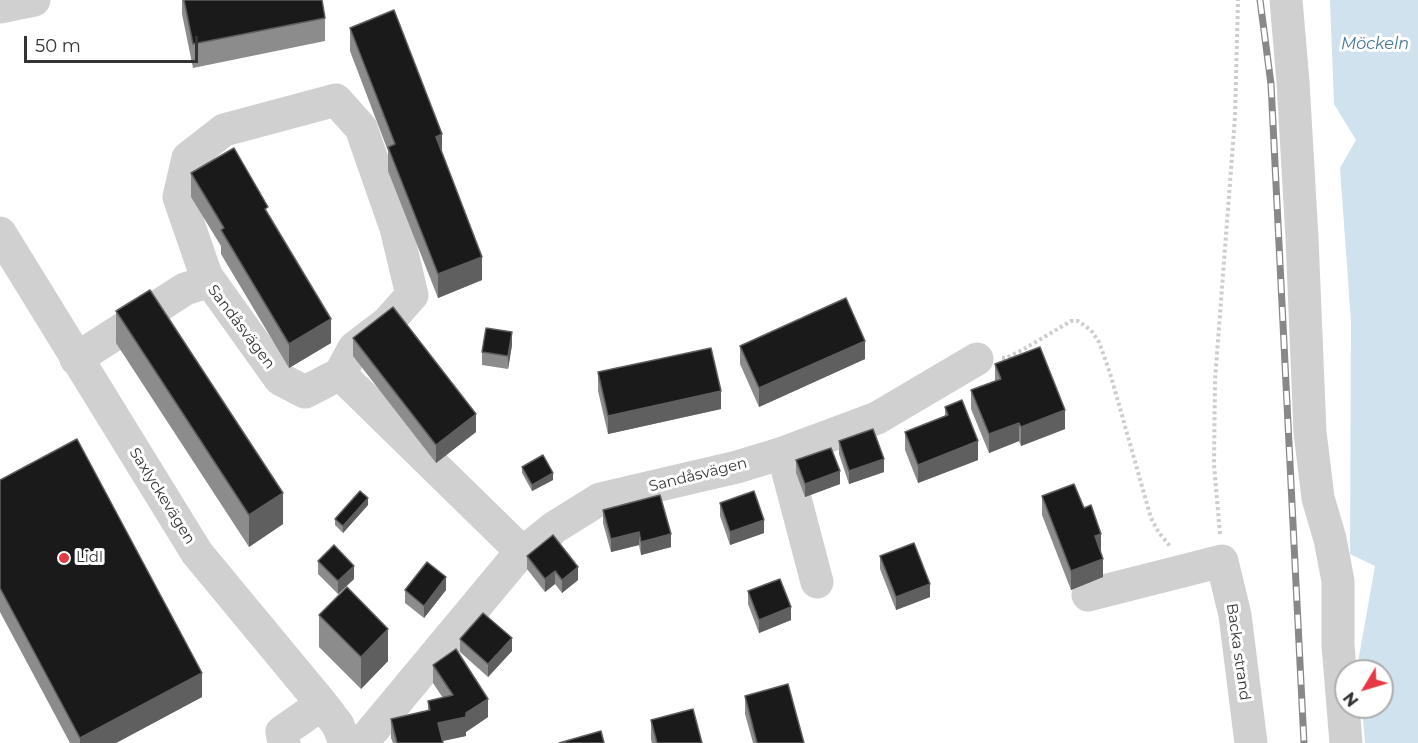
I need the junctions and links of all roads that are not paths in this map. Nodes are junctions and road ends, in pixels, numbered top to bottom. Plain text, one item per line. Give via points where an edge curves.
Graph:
1 (34, 0) edge
2 (1286, 0) edge
3 (0, 7) edge
4 (0, 233) edge
5 (208, 281) junction
6 (76, 359) junction
7 (977, 359) road end
8 (340, 374) junction
9 (783, 453) junction
10 (522, 553) junction
11 (817, 582) dead end
12 (1088, 595) dead end
13 (322, 704) junction
14 (284, 743) edge
15 (345, 743) edge
16 (362, 743) edge
17 (1251, 743) edge
18 (1346, 743) edge

1 - 3 street
2 - 18 street via 1310,432 1318,498 1338,581 1338,645
4 - 6 street, Saxlyckevägen
5 - 6 street, Sandåsvägen via 185,289
5 - 8 street, Sandåsvägen via 280,379 305,392
5 - 8 street via 179,197 188,159 224,130 336,100 361,128 396,228 412,295 388,322 354,348
6 - 13 street, Saxlyckevägen via 197,553
7 - 9 street, Sandåsvägen via 878,418
8 - 10 street
9 - 10 street, Sandåsvägen via 600,500
9 - 11 street
10 - 16 street, Sandåsvägen
12 - 17 street, Backa strand via 1211,564 1235,615
13 - 14 street via 282,732
13 - 15 street, Saxlyckevägen via 338,725

